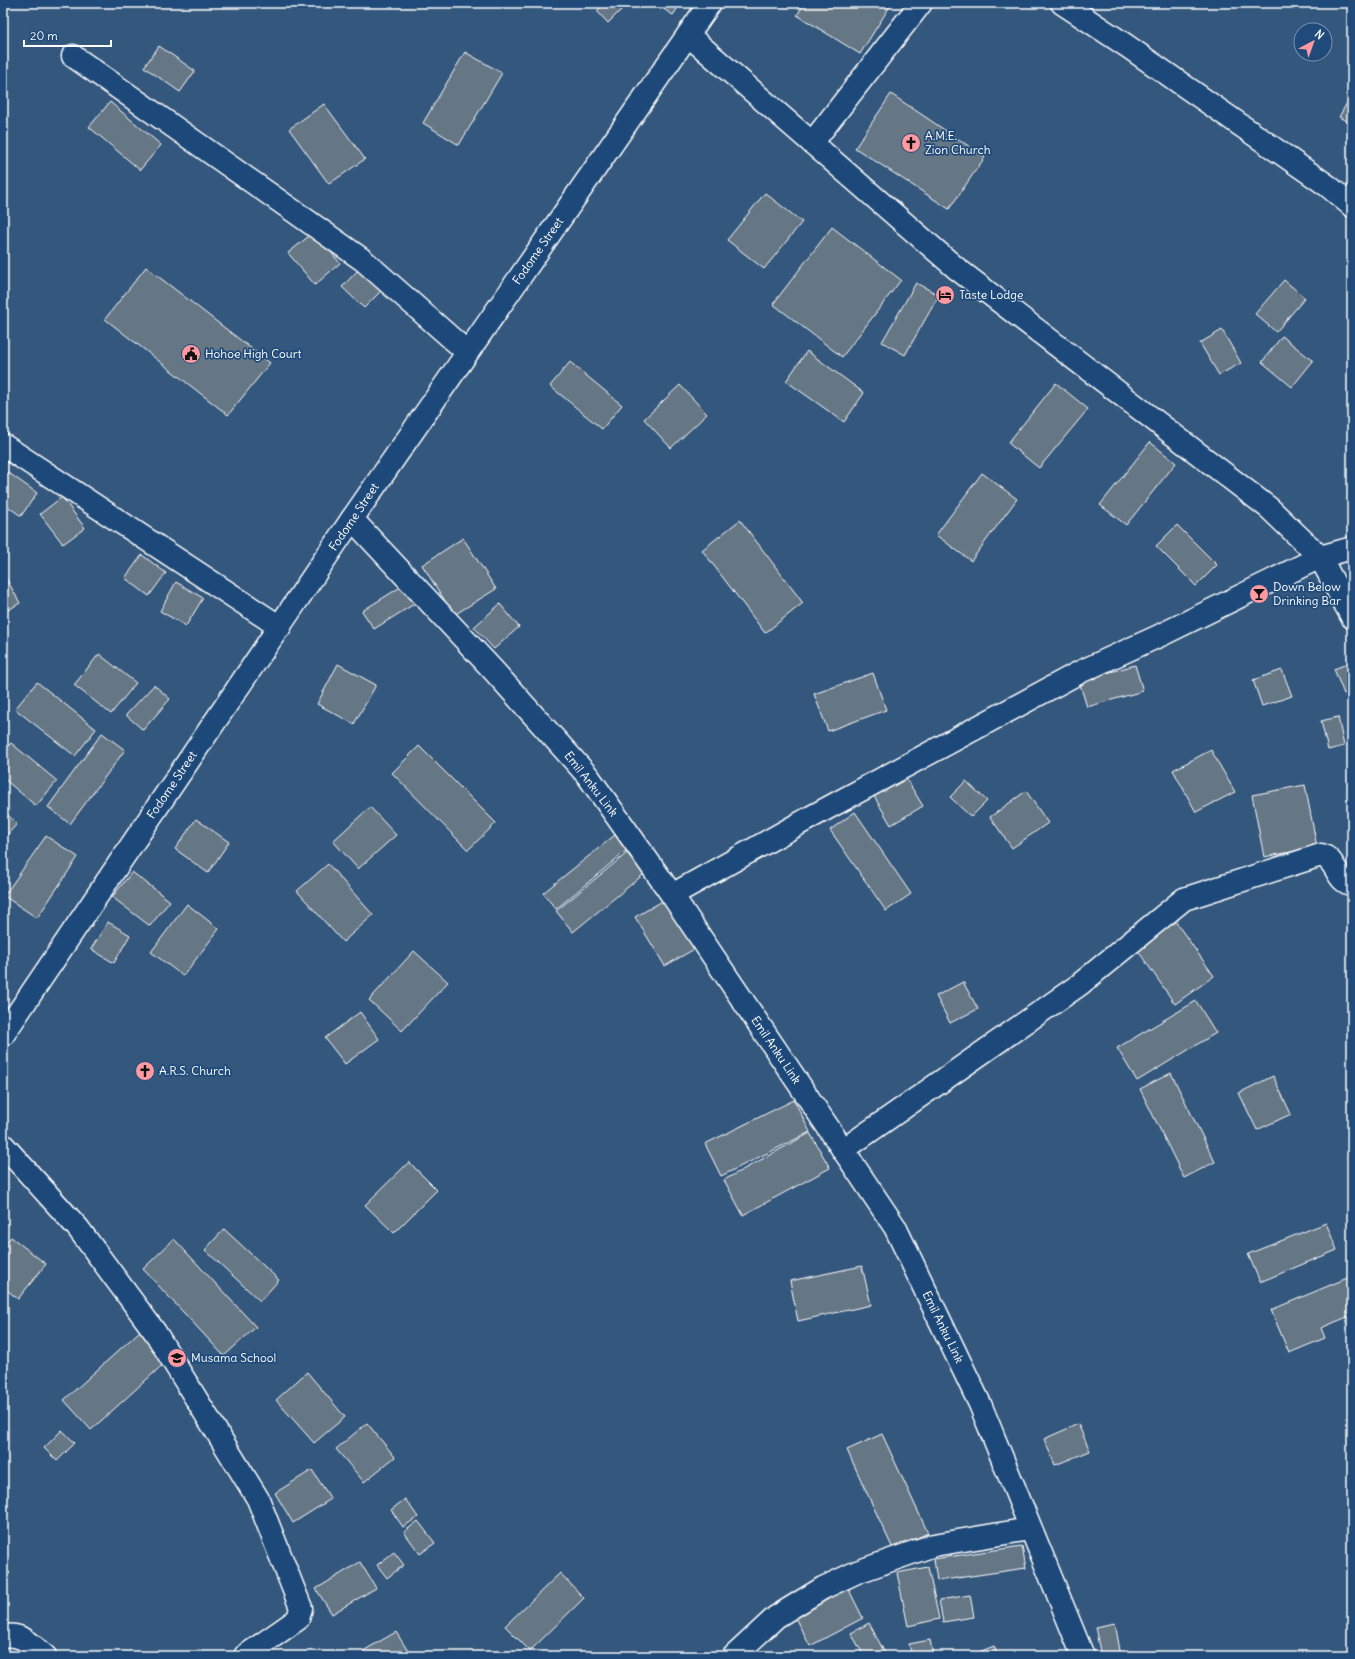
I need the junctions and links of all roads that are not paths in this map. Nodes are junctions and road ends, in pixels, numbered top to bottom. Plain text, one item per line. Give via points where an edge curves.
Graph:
1 (710, 3) edge
2 (921, 3) edge
3 (1062, 3) edge
4 (688, 35) junction
5 (73, 56) dead end
6 (812, 143) junction
7 (1352, 206) edge
8 (467, 352) junction
9 (3, 445) edge
10 (352, 519) junction
11 (1352, 548) edge
12 (1320, 557) junction
13 (1352, 617) edge
14 (280, 627) junction
15 (1352, 884) edge
16 (672, 895) junction
17 (3, 1035) edge
18 (3, 1145) edge
19 (843, 1150) junction
20 (1030, 1529) junction
21 (3, 1636) edge
22 (45, 1656) edge
23 (245, 1656) edge
24 (734, 1656) edge
25 (1083, 1656) edge

1 - 4 street, Fodome Street
2 - 6 street
3 - 7 street via 1328,186
4 - 6 street
4 - 8 street, Fodome Street
5 - 8 street via 364,260
6 - 12 street via 956,268 1269,508
8 - 10 street, Fodome Street
9 - 14 street
10 - 14 street, Fodome Street
10 - 16 street, Emil Anku Link via 588,776
11 - 12 street
12 - 13 street
12 - 16 street via 1080,672
14 - 17 street, Fodome Street
15 - 19 street via 1342,880 1327,857 1321,855 1184,899 1079,985
16 - 19 street, Emil Anku Link
18 - 23 street via 78,1228 155,1332 258,1500 301,1608 298,1619
19 - 20 street, Emil Anku Link via 895,1227 980,1404
20 - 24 street via 934,1545 857,1572 823,1588 776,1617
20 - 25 street, Emil Anku Link
21 - 22 street via 14,1634 25,1639

